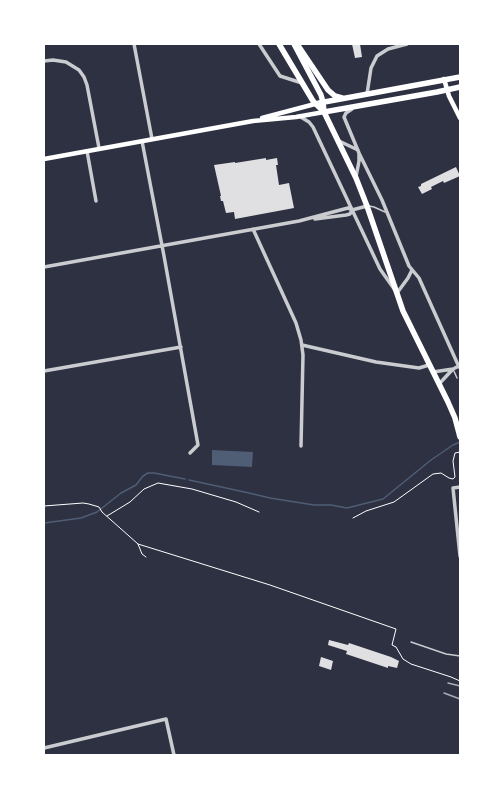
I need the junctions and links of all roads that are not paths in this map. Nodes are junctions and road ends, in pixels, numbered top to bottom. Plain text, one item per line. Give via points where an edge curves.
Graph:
1 (134, 44) edge
2 (259, 44) edge
3 (279, 44) edge
4 (295, 44) edge
5 (407, 44) edge
6 (44, 61) edge
7 (460, 77) edge
8 (444, 79) junction
9 (303, 84) junction
10 (460, 87) edge
11 (447, 90) junction
12 (367, 94) junction
13 (346, 98) junction
14 (323, 102) junction
15 (315, 104) junction
16 (369, 104) junction
17 (358, 106) junction
18 (324, 112) junction
19 (299, 116) junction
20 (460, 118) edge
21 (253, 121) junction
22 (152, 139) junction
23 (338, 140) junction
24 (142, 141) junction
25 (99, 148) junction
26 (358, 150) junction
27 (87, 151) junction
28 (44, 159) edge
29 (356, 178) junction
30 (96, 201) dead end
31 (367, 206) junction
32 (352, 210) junction
33 (390, 217) junction
34 (253, 229) junction
35 (162, 245) junction
36 (44, 267) edge
37 (412, 270) junction
38 (397, 293) junction
39 (302, 346) junction
40 (181, 347) junction
41 (429, 365) junction
42 (459, 366) edge
43 (453, 369) junction
44 (44, 371) edge
45 (433, 372) junction
46 (457, 378) dead end
47 (439, 384) junction
48 (460, 436) edge
49 (301, 446) dead end
50 (190, 453) dead end
51 (460, 488) edge
52 (460, 549) edge
53 (460, 556) edge
54 (411, 642) dead end
55 (460, 656) edge
56 (44, 748) edge
57 (174, 755) edge

1 - 22 street
2 - 9 street via 279,75
3 - 9 main road
4 - 13 main road via 331,93
4 - 14 main road
5 - 12 street via 388,49 377,56 370,68
6 - 25 street via 66,62 82,74 87,85
7 - 8 main road
8 - 11 main road
8 - 12 main road
9 - 15 main road
10 - 11 main road
11 - 16 main road
11 - 20 main road
12 - 13 main road
12 - 16 main road
13 - 14 main road
14 - 15 main road
14 - 18 main road
15 - 18 main road
15 - 21 main road
16 - 17 main road
17 - 18 main road
17 - 26 street via 347,112 344,117
18 - 19 main road
18 - 23 main road
19 - 21 main road
19 - 32 street via 313,126
21 - 22 main road
22 - 24 main road
23 - 26 street
23 - 29 main road
24 - 25 main road
24 - 35 street
25 - 27 main road
26 - 29 street
26 - 33 street
27 - 28 main road
27 - 30 street
29 - 31 main road
31 - 32 street
31 - 33 lane via 384,211
31 - 38 main road
32 - 34 street via 348,208
32 - 38 street via 380,269
33 - 37 street
34 - 35 street
34 - 39 street via 296,323
35 - 36 street
35 - 40 street
37 - 38 street
37 - 42 street via 424,289
38 - 41 main road
39 - 41 street via 376,362 419,368
39 - 49 street
40 - 44 street
40 - 50 street via 198,445
41 - 45 main road
42 - 43 street
43 - 45 street
43 - 46 lane
43 - 47 street
45 - 47 main road
47 - 48 main road via 455,418
51 - 52 street via 453,488
52 - 53 street
54 - 55 lane
56 - 57 street via 166,719

